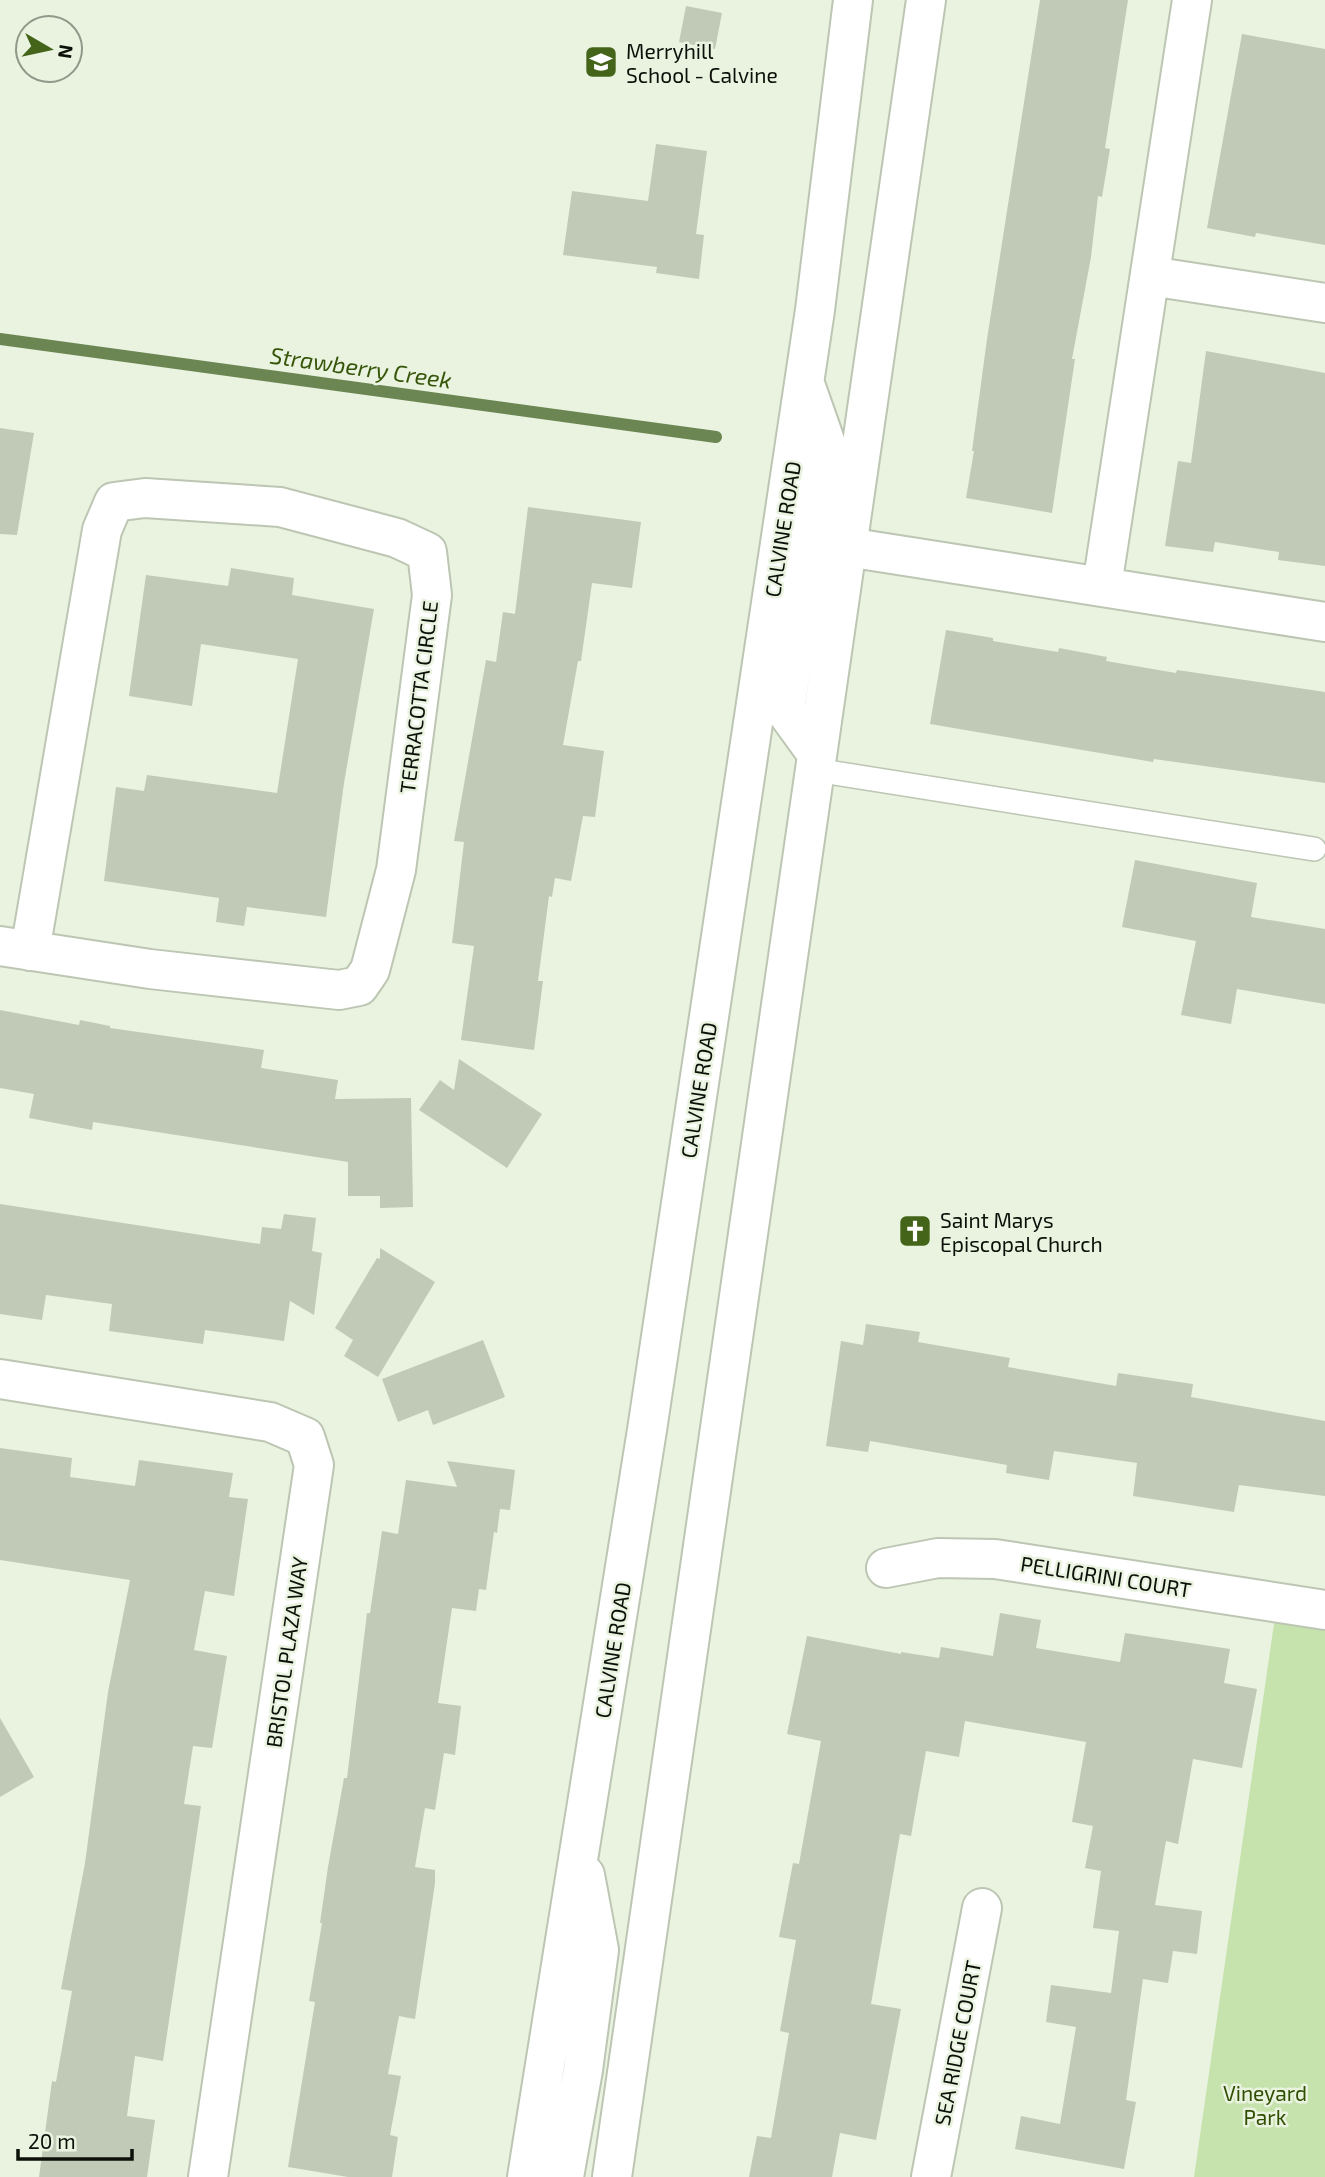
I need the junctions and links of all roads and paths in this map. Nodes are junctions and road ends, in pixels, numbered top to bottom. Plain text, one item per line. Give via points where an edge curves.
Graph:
1 (853, 0) edge
2 (901, 0) edge
3 (926, 0) edge
4 (1192, 0) edge
5 (914, 83) junction
6 (1150, 276) junction
7 (1325, 303) edge
8 (804, 382) junction
9 (847, 547) junction
10 (1102, 586) junction
11 (1325, 622) edge
12 (816, 762) junction
13 (1314, 849) dead end
14 (15, 948) edge
15 (0, 1379) edge
16 (886, 1568) dead end
17 (1325, 1610) edge
18 (580, 1849) junction
19 (982, 1908) dead end
20 (208, 2177) edge
21 (527, 2177) edge
22 (564, 2177) edge
23 (612, 2177) edge
24 (931, 2177) edge

1 - 8 main road, CALVINE ROAD
2 - 5 main road
3 - 5 main road
4 - 6 main road
5 - 9 main road
6 - 7 main road
6 - 10 main road
8 - 12 main road via 825,441 785,710
8 - 18 main road, CALVINE ROAD
9 - 10 main road
9 - 12 main road
10 - 11 main road
12 - 13 lane
12 - 23 main road
14 - 14 main road, TERRACOTTA CIRCLE via 102,530 114,502 145,498 280,507 397,538 427,552 432,595 396,870 370,970 359,986 339,990
15 - 20 main road, BRISTOL PLAZA WAY via 270,1422 305,1437 314,1465
16 - 17 main road, PELLIGRINI COURT via 938,1558 995,1559
18 - 21 main road, CALVINE ROAD
18 - 22 main road via 599,1950
19 - 24 main road, SEA RIDGE COURT

